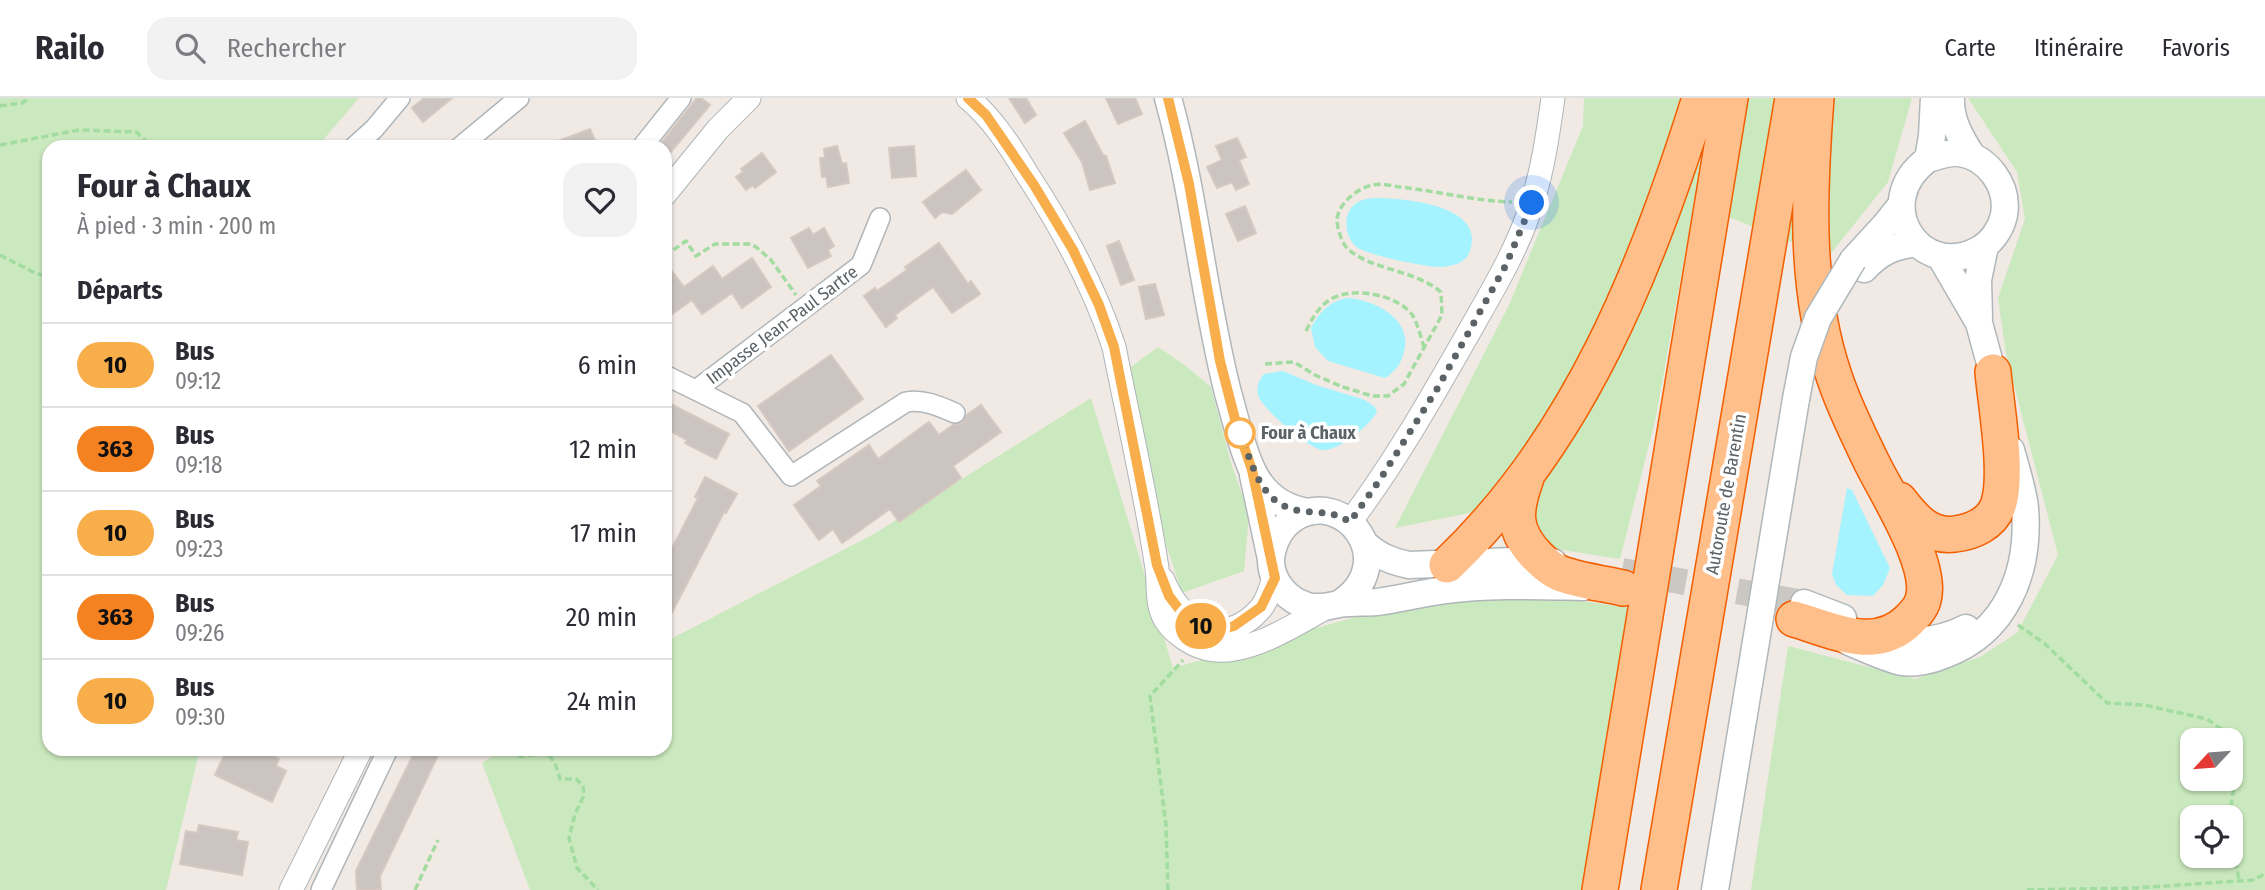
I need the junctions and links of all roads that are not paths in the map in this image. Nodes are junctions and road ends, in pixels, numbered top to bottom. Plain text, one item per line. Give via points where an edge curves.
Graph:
1 (400, 98) edge
2 (519, 98) edge
3 (681, 98) edge
4 (749, 98) edge
5 (968, 98) edge
6 (1168, 98) edge
7 (1553, 98) edge
8 (1700, 98) edge
9 (1730, 98) edge
10 (1793, 98) edge
11 (1816, 98) edge
12 (1934, 98) edge
13 (1951, 98) edge
14 (362, 140) edge
15 (468, 140) edge
16 (648, 140) edge
17 (1973, 157) junction
18 (1928, 159) junction
19 (672, 185) edge
20 (1900, 205) junction
21 (880, 218) dead end
22 (1986, 246) junction
23 (1928, 250) junction
24 (1858, 265) junction
25 (1979, 323) junction
26 (1993, 372) junction
27 (672, 378) edge
28 (696, 390) junction
29 (1803, 402) junction
30 (955, 413) dead end
31 (1870, 459) junction
32 (1252, 470) junction
33 (1527, 475) junction
34 (1309, 512) junction
35 (1350, 522) junction
36 (1365, 544) junction
37 (1541, 561) junction
38 (1157, 565) junction
39 (1447, 565) junction
40 (1273, 568) junction
41 (1623, 579) joint
42 (2006, 605) junction
43 (1333, 606) junction
44 (1799, 611) joint
45 (1888, 636) junction
46 (358, 756) edge
47 (385, 756) edge
48 (291, 890) edge
49 (321, 890) edge
50 (1600, 890) edge
51 (1659, 890) edge
52 (1715, 890) edge
53 (1730, 890) edge

1 - 14 street
2 - 15 street
3 - 16 street
4 - 19 street
5 - 38 street via 986,115 1034,185 1099,305 1114,347
6 - 32 main road via 1189,184 1220,361
7 - 35 street via 1532,203 1506,265 1437,389
8 - 33 highway via 1637,279 1592,371
9 - 50 highway
10 - 51 highway, Autoroute de Barentin
11 - 31 highway via 1810,170 1822,336 1834,377
12 - 18 main road
13 - 17 main road via 1958,132
17 - 18 main road via 1958,153
17 - 22 main road via 1999,181 2004,198 2004,216
18 - 20 main road via 1908,178
20 - 23 main road via 1908,232
20 - 24 main road
21 - 28 street, Impasse Jean-Paul Sartre via 861,265
22 - 23 main road via 1964,256
22 - 25 main road via 1978,280
23 - 24 main road via 1897,246
23 - 25 main road
24 - 29 main road
25 - 26 main road
26 - 31 highway via 2000,492 1997,508 1986,522 1969,532 1930,531 1916,522
26 - 42 main road via 2025,506 2021,566
27 - 28 street
28 - 30 street via 742,412 791,476 906,402 936,404
29 - 52 main road
29 - 53 main road
31 - 45 highway via 1906,528 1925,585 1923,601 1914,614
32 - 34 main road via 1290,510
32 - 40 main road
33 - 37 highway via 1517,517 1521,536
33 - 39 highway
34 - 35 main road via 1331,513
34 - 40 main road via 1282,529 1274,543
35 - 36 main road
36 - 39 main road via 1391,561
36 - 43 main road via 1368,558 1363,579 1351,596
37 - 39 main road
37 - 41 highway via 1557,573
38 - 40 street via 1169,596 1182,613 1198,625 1219,630 1234,626 1261,607
38 - 43 street via 1165,620 1184,639 1210,649 1257,642
40 - 43 main road via 1283,591 1296,601 1311,607
41 - 43 main road via 1443,590
42 - 44 main road via 1982,635 1958,650 1932,660 1903,662
42 - 45 main road via 1951,636 1926,642
44 - 45 highway via 1872,639
46 - 48 street
47 - 49 street

